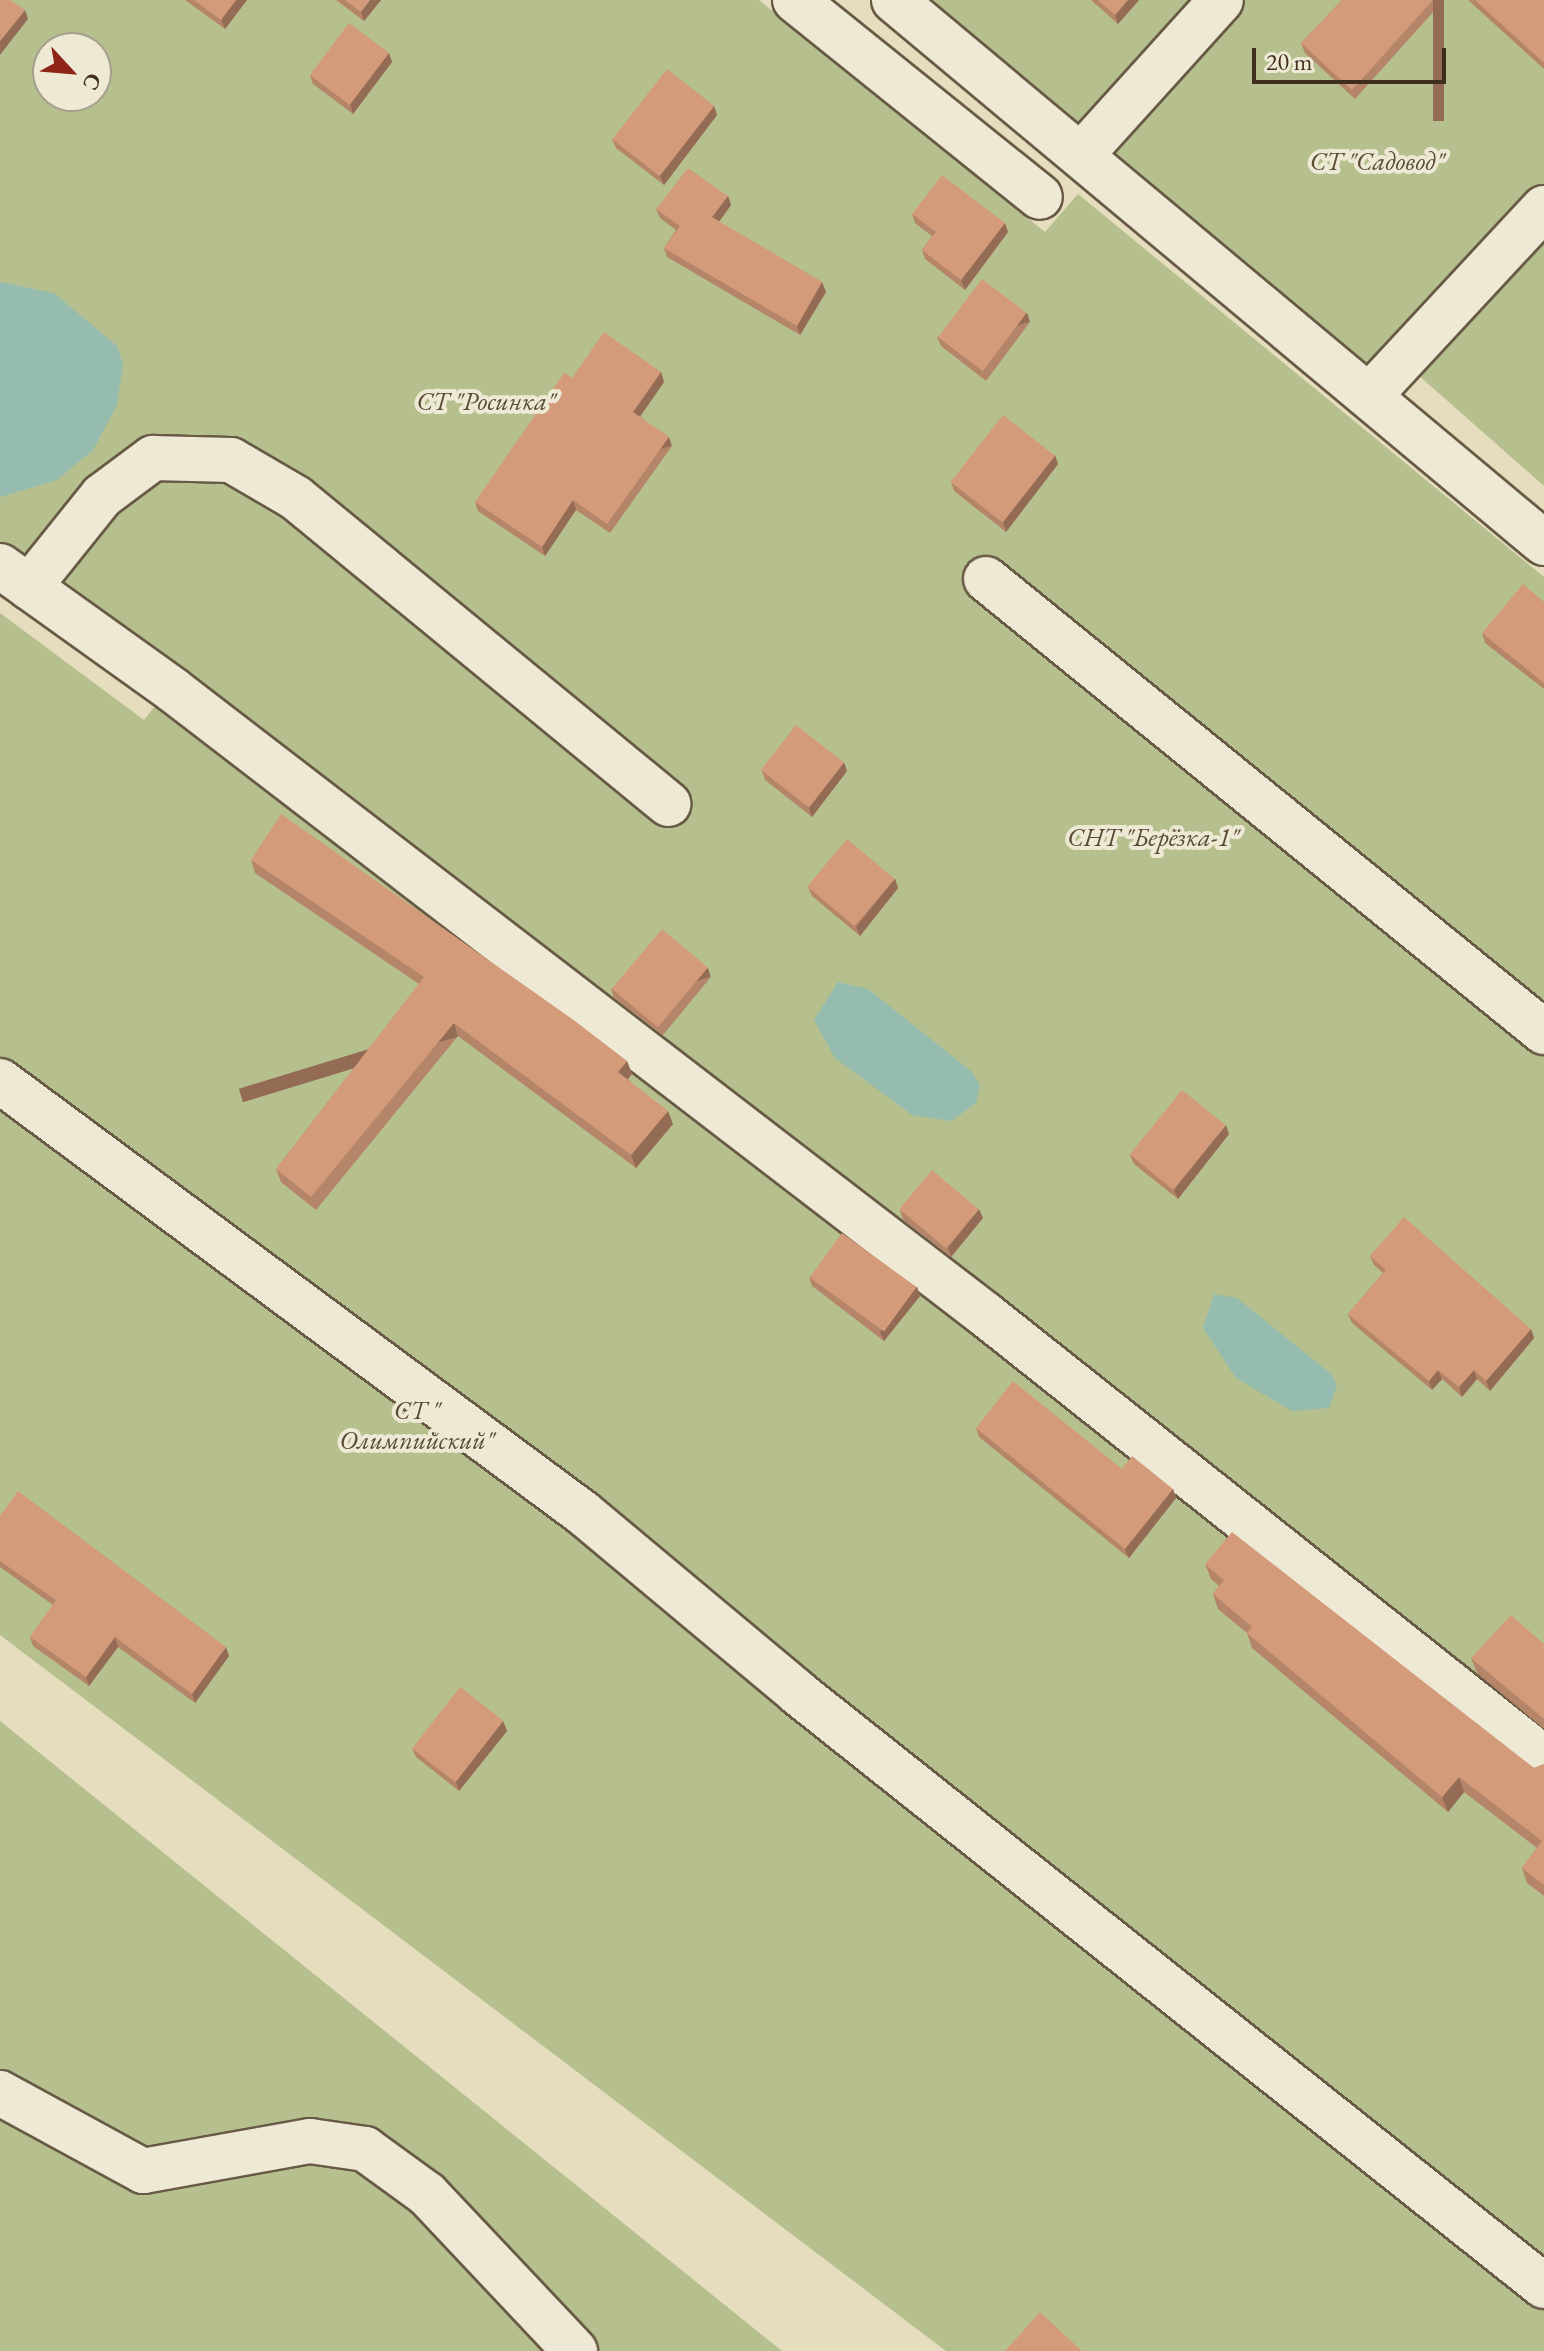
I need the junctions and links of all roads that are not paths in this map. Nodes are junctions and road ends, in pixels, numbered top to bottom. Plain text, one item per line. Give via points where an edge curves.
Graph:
1 (795, 0) edge
2 (894, 0) edge
3 (1221, 0) edge
4 (1082, 154) junction
5 (1040, 197) dead end
6 (1544, 208) edge
7 (1371, 394) junction
8 (1544, 543) edge
9 (14, 576) edge
10 (986, 579) dead end
11 (668, 804) dead end
12 (1544, 1032) edge
13 (0, 1081) edge
14 (1544, 1758) edge
15 (0, 2093) edge
16 (1544, 2286) edge
17 (575, 2351) edge

1 - 5 lane
2 - 4 lane
3 - 4 lane
4 - 7 lane
6 - 7 lane
7 - 8 lane
9 - 11 lane via 102,496 153,458 231,460 296,498
9 - 14 lane via 973,1305
10 - 12 lane
13 - 16 lane via 583,1513 798,1693
15 - 17 lane via 143,2171 310,2141 365,2149 427,2194

